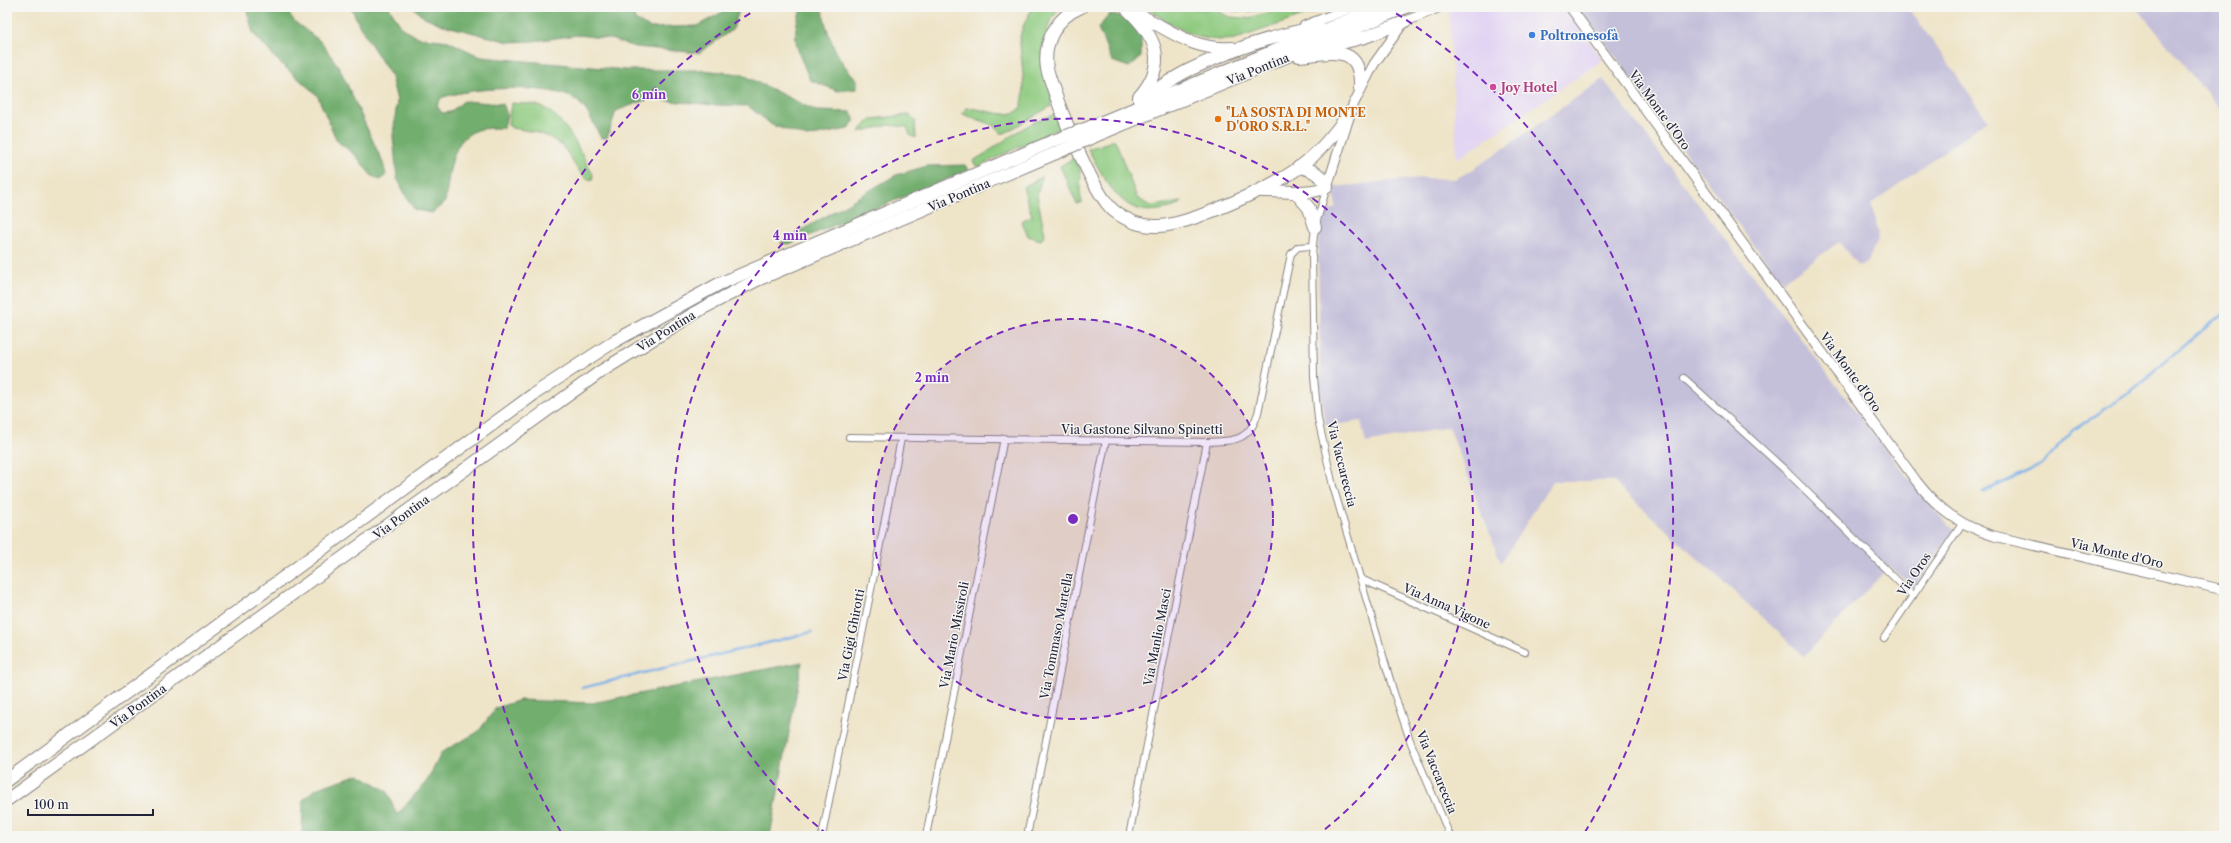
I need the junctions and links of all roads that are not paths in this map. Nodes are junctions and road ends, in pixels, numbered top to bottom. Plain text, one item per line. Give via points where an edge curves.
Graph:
1 (1081, 7) edge
2 (1353, 7) edge
3 (1380, 7) edge
4 (1406, 7) edge
5 (1440, 7) edge
6 (1570, 7) edge
7 (1124, 8) edge
8 (1404, 22) junction
9 (1342, 23) junction
10 (1279, 34) junction
11 (1241, 47) junction
12 (1288, 56) junction
13 (1360, 88) junction
14 (1134, 102) junction
15 (1350, 112) junction
16 (1092, 131) junction
17 (1055, 147) junction
18 (1300, 167) junction
19 (1327, 187) junction
20 (1259, 191) junction
21 (1296, 193) junction
22 (1315, 227) junction
23 (1312, 246) junction
24 (1684, 378) dead end
25 (849, 437) dead end
26 (1004, 438) junction
27 (901, 439) junction
28 (1106, 440) junction
29 (1207, 442) junction
30 (1962, 524) junction
31 (1361, 579) junction
32 (2224, 590) edge
33 (1913, 596) junction
34 (1884, 638) dead end
35 (1525, 652) dead end
36 (7, 780) edge
37 (7, 800) edge
38 (822, 836) edge
39 (926, 836) edge
40 (1027, 836) edge
41 (1129, 836) edge
42 (1450, 836) edge

1 - 20 highway via 1066,15 1053,32 1046,52 1047,69 1092,181 1109,207 1136,223 1166,225 1183,221
2 - 10 street, Via Pontina
3 - 9 highway, Via Pontina
4 - 12 highway, Via Pontina
5 - 8 street
6 - 30 street, Via Monte d'Oro via 1920,486 1942,510
7 - 11 highway via 1199,46
7 - 14 highway via 1150,34 1156,51 1152,78
8 - 12 highway via 1358,39
8 - 13 street, Via Vaccareccia
9 - 10 highway
9 - 16 highway, Via Pontina
10 - 11 highway
11 - 14 highway via 1189,70
12 - 13 highway via 1338,53 1348,55 1358,65
12 - 16 highway, Via Pontina
13 - 15 street, Via Vaccareccia
14 - 16 highway
15 - 18 highway via 1326,144
15 - 19 street, Via Vaccareccia
16 - 17 highway, Via Pontina, bridge
17 - 36 highway, Via Pontina via 719,284 615,341 534,394
17 - 37 highway, Via Pontina via 758,280 702,308 649,341 600,372
18 - 19 highway via 1316,173
18 - 20 highway
19 - 21 highway via 1312,192
19 - 22 street, Via Vaccareccia
20 - 21 highway via 1282,190
21 - 22 highway via 1309,208
22 - 23 street, Via Vaccareccia
23 - 29 street, Via Gastone Silvano Spinetti via 1298,247 1291,255 1258,413 1253,425 1248,433 1237,440
23 - 31 street, Via Vaccareccia via 1314,377 1317,408 1333,486
24 - 33 street via 1784,469
25 - 27 street, Via Gastone Silvano Spinetti
26 - 27 street, Via Gastone Silvano Spinetti
26 - 28 street, Via Gastone Silvano Spinetti
26 - 39 street, Via Mario Missiroli
27 - 38 street, Via Gigi Ghirotti
28 - 29 street, Via Gastone Silvano Spinetti
28 - 40 street, Via Tommaso Martella
29 - 41 street, Via Manlio Masci
30 - 32 street, Via Monte d'Oro via 2013,541
30 - 33 street, Via Oros
31 - 35 street, Via Anna Vigone
31 - 42 street, Via Vaccareccia via 1411,743
33 - 34 street, Via Oros

